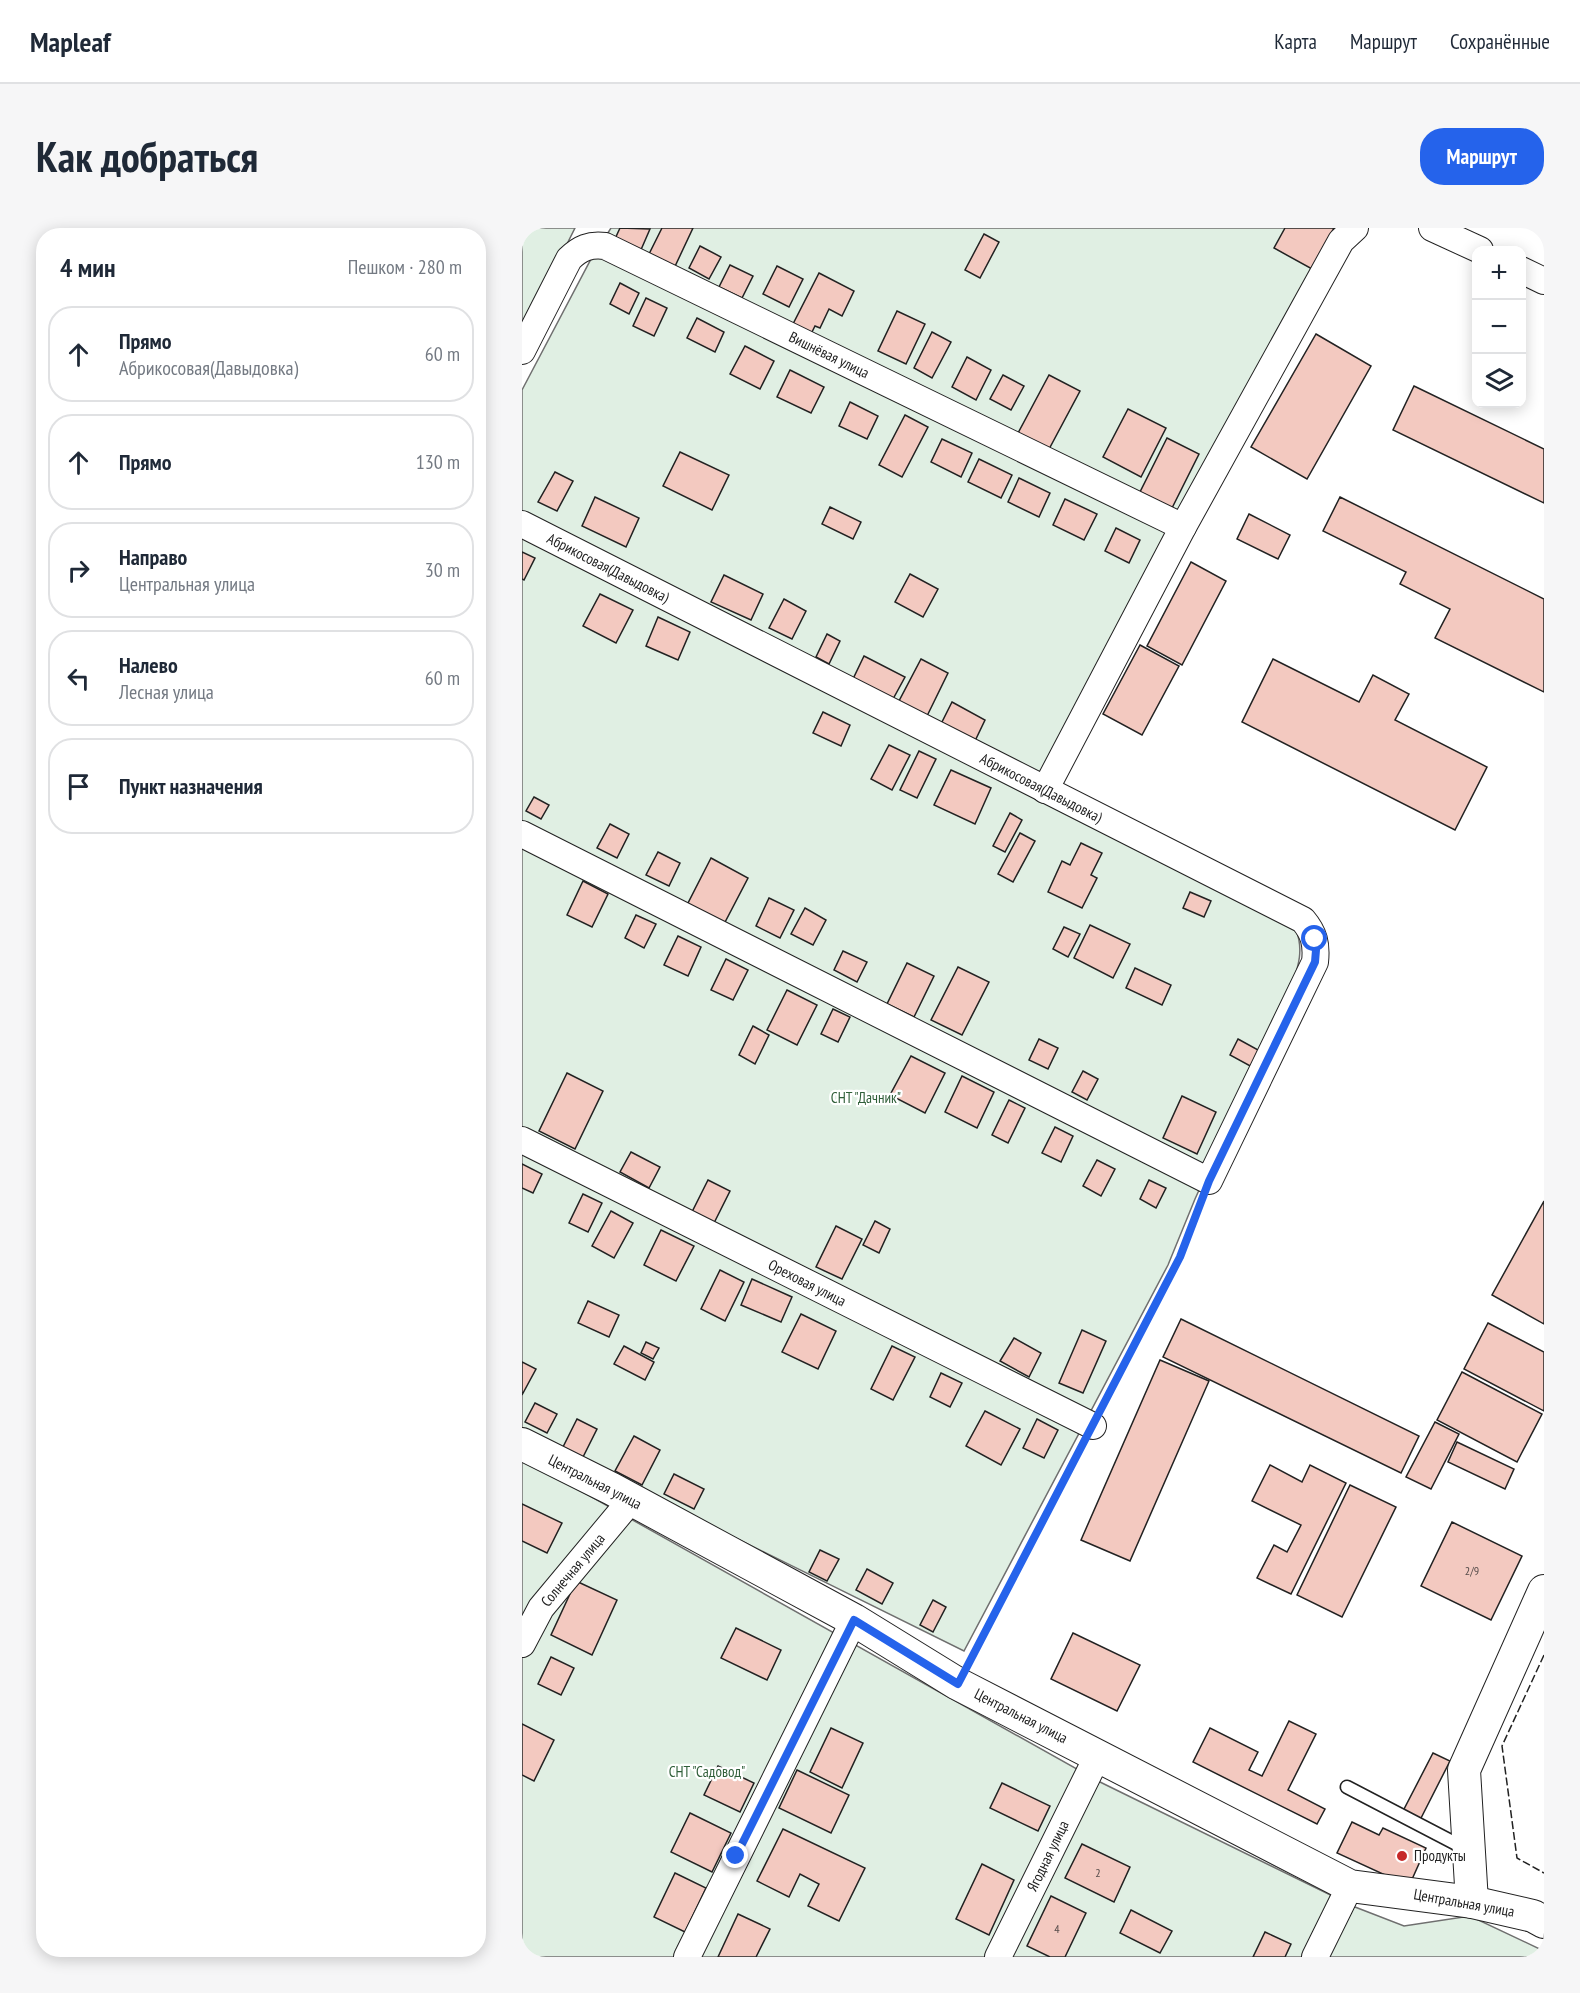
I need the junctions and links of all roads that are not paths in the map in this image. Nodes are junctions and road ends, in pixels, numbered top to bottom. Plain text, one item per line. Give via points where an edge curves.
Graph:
1 (1355, 228) edge
2 (1432, 228) edge
3 (1472, 246) edge
4 (1526, 272) edge
5 (1544, 281) edge
6 (522, 351) edge
7 (522, 524) edge
8 (1183, 527) junction
9 (1045, 790) junction
10 (522, 834) edge
11 (522, 1140) edge
12 (1093, 1426) road end
13 (522, 1444) edge
14 (631, 1500) junction
15 (1544, 1590) edge
16 (854, 1620) junction
17 (522, 1644) edge
18 (1098, 1755) junction
19 (1347, 1787) dead end
20 (1469, 1851) junction
21 (1350, 1886) junction
22 (1472, 1902) junction
23 (1544, 1922) edge
24 (687, 1957) edge
25 (998, 1957) edge
26 (1315, 1957) edge

1 - 8 street via 1341,241
2 - 3 street
4 - 5 street
6 - 8 street, Вишнёвая улица via 569,259 585,247 605,246
7 - 9 street, Абрикосовая(Давыдовка)
8 - 9 street
9 - 10 street, Абрикосовая(Давыдовка) via 1303,920 1315,939 1315,962 1209,1181
11 - 12 street, Ореховая улица
13 - 14 street, Центральная улица
14 - 16 street, Центральная улица
14 - 17 street, Солнечная улица via 541,1608
15 - 20 street via 1464,1770
16 - 18 street, Центральная улица via 958,1684
16 - 24 street
18 - 21 street, Центральная улица
18 - 25 street, Ягодная улица
19 - 20 lane
20 - 22 street
21 - 22 street, Центральная улица
21 - 26 street
22 - 23 street, Центральная улица

